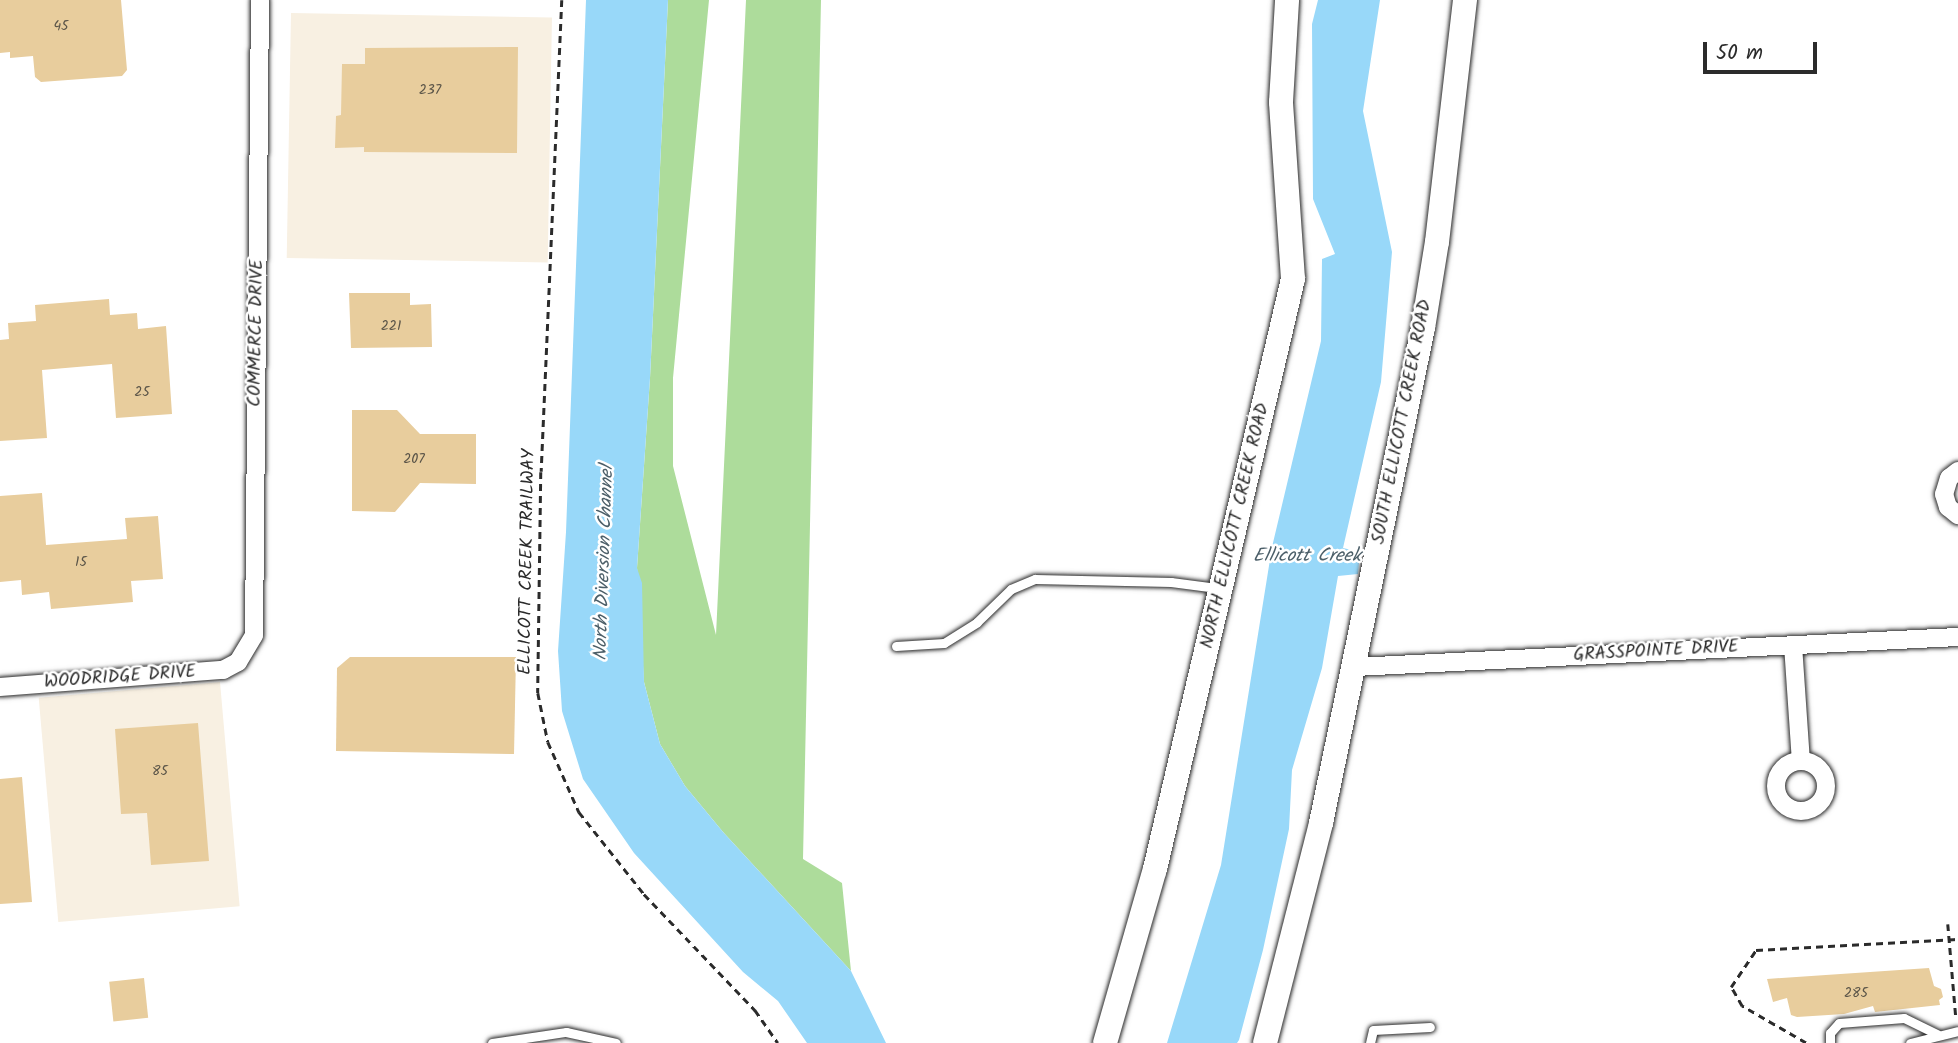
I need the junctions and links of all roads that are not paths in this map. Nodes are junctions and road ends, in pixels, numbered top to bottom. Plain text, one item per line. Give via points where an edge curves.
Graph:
1 (260, 0) edge
2 (1287, 0) edge
3 (1465, 0) edge
4 (1958, 471) edge
5 (1958, 515) edge
6 (1222, 589) junction
7 (1958, 637) edge
8 (896, 646) dead end
9 (1793, 646) junction
10 (238, 662) joint
11 (1355, 667) junction
12 (0, 687) edge
13 (1801, 761) dead end
14 (1957, 1026) edge
15 (1430, 1027) dead end
16 (1937, 1034) junction
17 (492, 1043) edge
18 (616, 1043) edge
19 (1105, 1043) edge
20 (1265, 1043) edge
21 (1370, 1043) edge
22 (1830, 1043) edge
23 (1910, 1043) edge

1 - 10 street, COMMERCE DRIVE via 254,635
2 - 6 street, NORTH ELLICOTT CREEK ROAD via 1281,102 1293,279
3 - 11 street, SOUTH ELLICOTT CREEK ROAD via 1437,242
4 - 5 street via 1949,478 1944,494 1948,507
6 - 8 lane via 1171,582 1035,579 1011,589 977,622 944,643
6 - 19 street, NORTH ELLICOTT CREEK ROAD via 1154,869
7 - 9 street, GRASSPOINTE DRIVE
9 - 11 street, GRASSPOINTE DRIVE
9 - 13 street
10 - 12 street, WOODRIDGE DRIVE via 223,670
11 - 20 street, SOUTH ELLICOTT CREEK ROAD via 1318,837
14 - 16 lane
15 - 21 lane via 1373,1030
16 - 22 lane via 1904,1018 1839,1023 1829,1033
16 - 23 lane
17 - 18 lane via 566,1032

